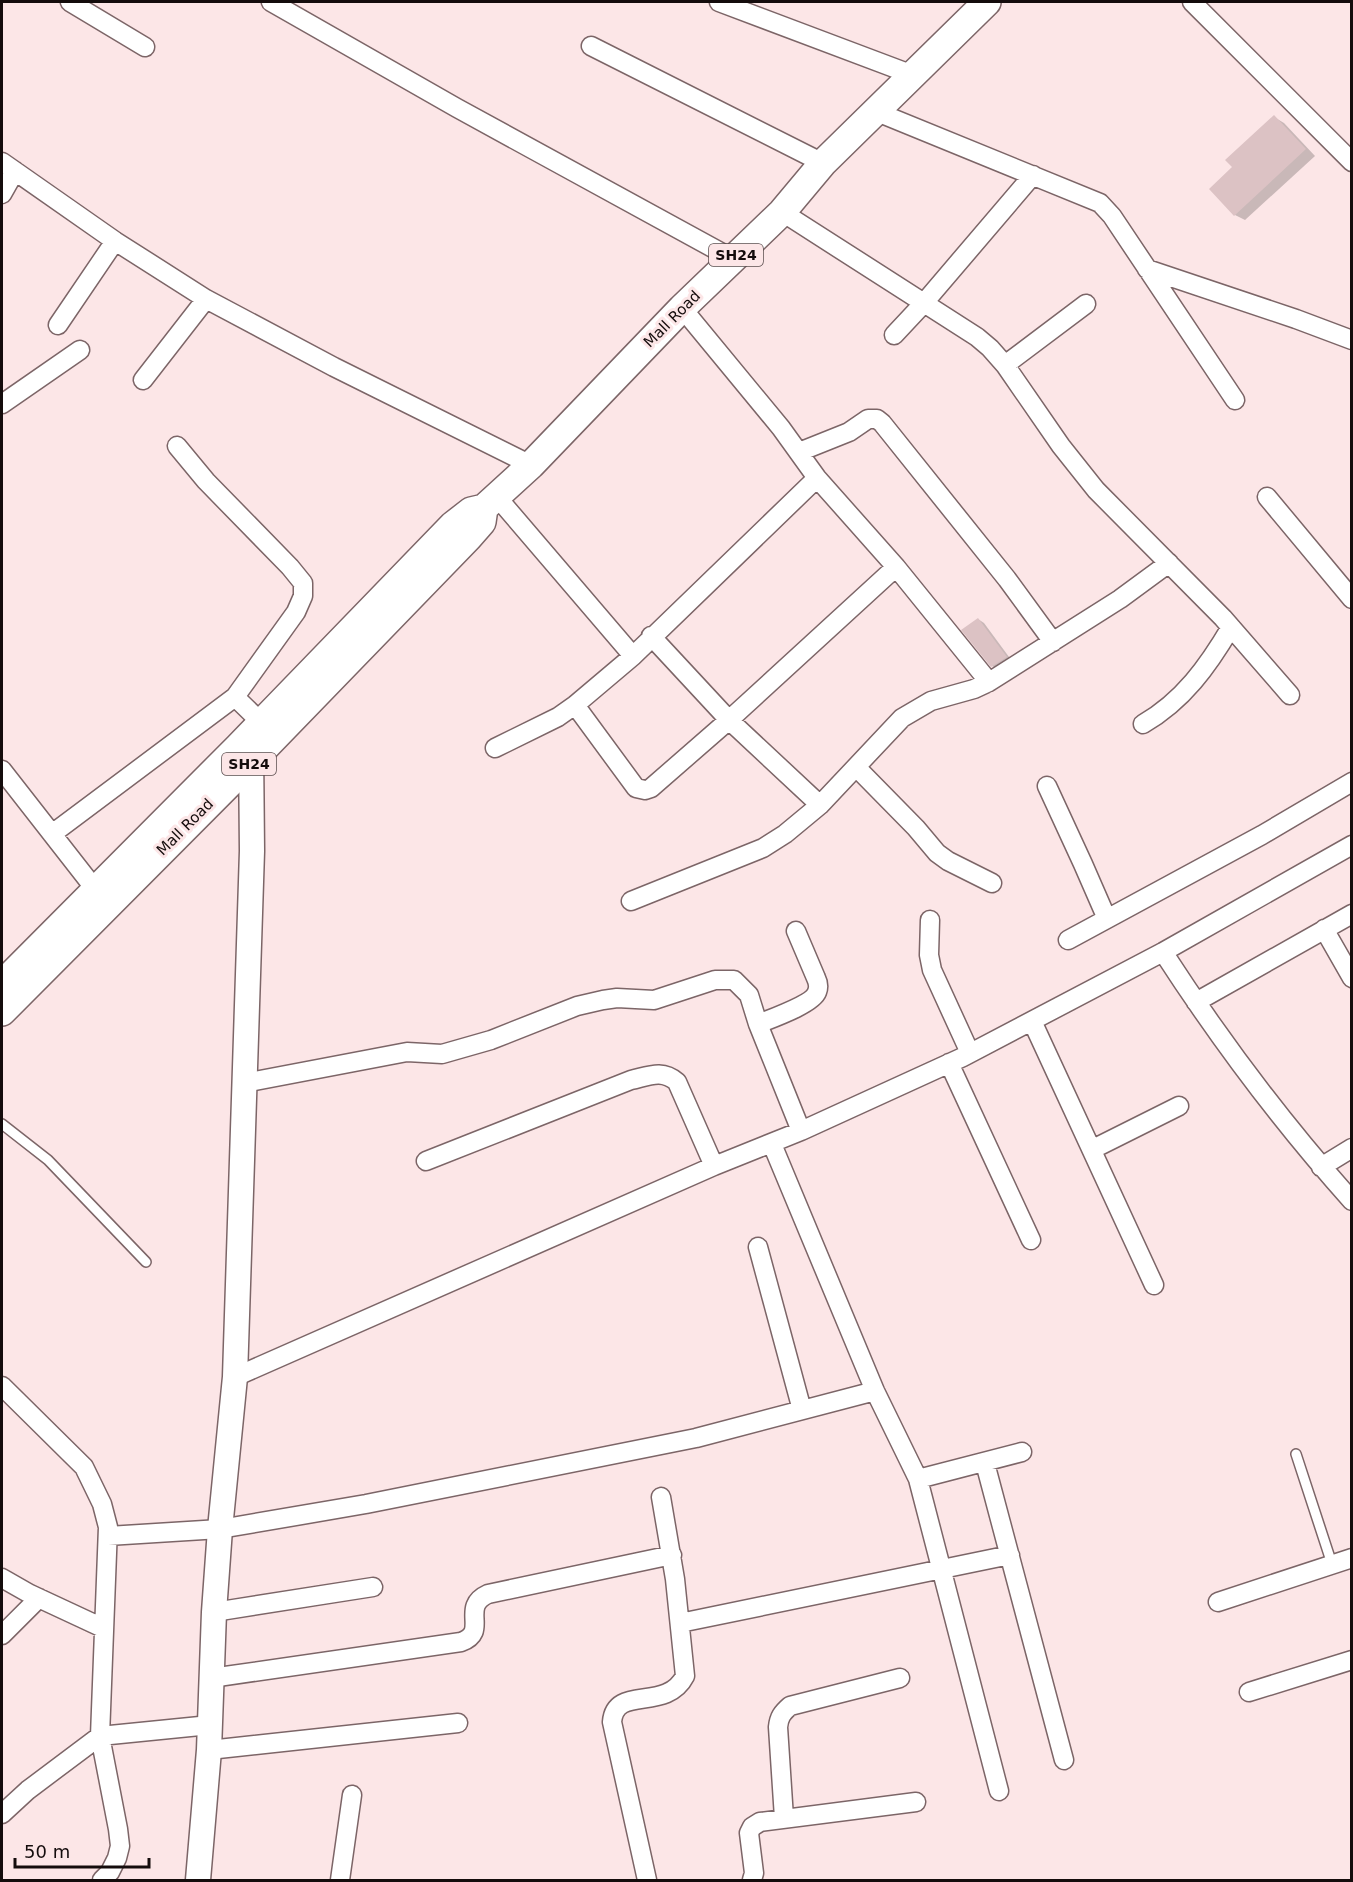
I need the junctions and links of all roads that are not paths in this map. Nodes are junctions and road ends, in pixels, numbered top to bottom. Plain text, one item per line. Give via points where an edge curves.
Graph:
1 (70, 2) edge
2 (271, 2) edge
3 (719, 2) edge
4 (987, 2) edge
5 (1192, 2) edge
6 (591, 46) dead end
7 (145, 47) dead end
8 (913, 75) junction
9 (877, 111) junction
10 (1352, 162) edge
11 (823, 163) junction
12 (8, 166) edge
13 (1033, 175) junction
14 (2, 194) edge
15 (782, 212) junction
16 (115, 241) junction
17 (733, 259) junction
18 (1147, 269) junction
19 (206, 299) junction
20 (923, 304) junction
21 (1086, 304) dead end
22 (682, 308) junction
23 (58, 325) dead end
24 (894, 336) dead end
25 (1352, 340) edge
26 (80, 350) dead end
27 (1005, 365) junction
28 (143, 380) dead end
29 (1235, 400) dead end
30 (2, 404) edge
31 (177, 446) dead end
32 (799, 453) junction
33 (531, 465) junction
34 (817, 478) junction
35 (1267, 497) dead end
36 (491, 502) junction
37 (1169, 563) junction
38 (896, 567) junction
39 (1352, 599) edge
40 (1231, 627) junction
41 (651, 636) junction
42 (1053, 642) junction
43 (633, 656) junction
44 (988, 682) junction
45 (1290, 695) dead end
46 (235, 697) junction
47 (575, 705) junction
48 (729, 720) junction
49 (1143, 724) dead end
50 (263, 731) junction
51 (495, 748) dead end
52 (251, 762) junction
53 (857, 768) junction
54 (2, 770) edge
55 (1352, 782) edge
56 (1047, 786) dead end
57 (819, 806) junction
58 (52, 834) junction
59 (1352, 845) edge
60 (992, 883) dead end
61 (101, 897) junction
62 (631, 901) dead end
63 (1352, 914) edge
64 (930, 920) dead end
65 (1107, 920) junction
66 (1324, 929) junction
67 (796, 931) dead end
68 (1068, 940) dead end
69 (1163, 952) junction
70 (1352, 978) edge
71 (2, 984) edge
72 (1196, 1002) junction
73 (2, 1012) edge
74 (1032, 1021) junction
75 (758, 1024) junction
76 (970, 1053) junction
77 (949, 1063) junction
78 (244, 1083) junction
79 (1179, 1106) dead end
80 (2, 1124) edge
81 (801, 1131) junction
82 (772, 1144) junction
83 (1352, 1148) edge
84 (1093, 1149) junction
85 (426, 1161) dead end
86 (714, 1166) junction
87 (1321, 1167) junction
88 (1352, 1201) edge
89 (1031, 1240) dead end
90 (758, 1247) dead end
91 (146, 1262) dead end
92 (1154, 1285) dead end
93 (235, 1377) junction
94 (2, 1386) edge
95 (875, 1391) junction
96 (802, 1410) junction
97 (1022, 1452) dead end
98 (1296, 1454) dead end
99 (985, 1463) junction
100 (918, 1479) junction
101 (661, 1497) dead end
102 (220, 1529) junction
103 (108, 1536) junction
104 (1010, 1555) junction
105 (672, 1556) junction
106 (1352, 1558) edge
107 (1332, 1564) junction
108 (942, 1569) junction
109 (2, 1578) edge
110 (373, 1587) dead end
111 (39, 1598) junction
112 (1218, 1602) dead end
113 (214, 1612) junction
114 (680, 1623) junction
115 (104, 1628) junction
116 (2, 1635) edge
117 (1352, 1660) edge
118 (211, 1678) junction
119 (900, 1678) dead end
120 (1249, 1692) dead end
121 (458, 1723) dead end
122 (210, 1725) junction
123 (100, 1736) junction
124 (209, 1750) junction
125 (1064, 1760) dead end
126 (999, 1791) dead end
127 (352, 1795) dead end
128 (916, 1802) dead end
129 (2, 1814) edge
130 (784, 1818) junction
131 (102, 1881) edge
132 (198, 1881) edge
133 (340, 1881) edge
134 (647, 1881) edge
135 (752, 1881) edge

1 - 7 street
2 - 17 street
3 - 8 street
4 - 8 main road, Mall Road / SH24
5 - 10 street
6 - 11 street
8 - 9 main road, Mall Road / SH24
9 - 11 main road, Mall Road / SH24
9 - 13 street
11 - 15 main road, Mall Road / SH24
12 - 14 street
12 - 16 street
13 - 18 street via 1100,202
13 - 20 street
15 - 17 main road, Mall Road / SH24
15 - 20 street
16 - 19 street
16 - 23 street
17 - 22 main road, Mall Road / SH24
18 - 25 street
18 - 29 street
19 - 28 street
19 - 33 street
20 - 24 street
20 - 27 street via 977,337
21 - 27 street
22 - 32 street
22 - 33 main road, Mall Road / SH24
26 - 30 street
27 - 37 street via 1095,490
31 - 46 street via 303,583 303,596 296,612
32 - 34 street
32 - 42 street via 849,432 868,419 877,419
33 - 36 main road, Mall Road / SH24
34 - 38 street
34 - 41 street
35 - 39 street
36 - 43 street
36 - 50 main road, Mall Road / SH24 via 482,522 468,537
37 - 40 street
37 - 42 street
38 - 44 street
38 - 48 street
40 - 45 street
40 - 49 street via 1200,675 1160,714
41 - 43 street
41 - 48 street
42 - 44 street
43 - 47 street
44 - 53 street via 931,701 902,718
46 - 50 street
46 - 58 street
47 - 48 street via 640,790 658,785
47 - 51 street
48 - 57 street
50 - 52 main road, Mall Road / SH24
50 - 61 main road, Mall Road / SH24
52 - 61 main road, Mall Road / SH24
52 - 78 main road
53 - 57 street
53 - 60 street via 937,853
54 - 58 street
55 - 65 street
56 - 65 street
57 - 62 street via 763,848
58 - 61 street
59 - 69 street
61 - 71 main road, Mall Road / SH24
61 - 73 main road, Mall Road / SH24
63 - 66 street
64 - 76 street via 932,970
65 - 68 street
66 - 70 street
66 - 72 street
67 - 75 street via 818,992 805,1003
69 - 72 street
69 - 74 street
72 - 87 street
74 - 76 street
74 - 84 street
75 - 78 street via 748,995 734,980 725,978 654,1000 617,998 585,1004 442,1054 407,1052
75 - 81 street
76 - 77 street
77 - 81 street
77 - 89 street
78 - 93 main road
79 - 84 street
80 - 91 lane via 48,1160
81 - 82 street
82 - 86 street
82 - 95 street
83 - 87 street
84 - 92 street
85 - 86 street via 631,1080 668,1074 677,1082
86 - 93 street
87 - 88 street
90 - 96 street
93 - 102 main road
94 - 103 street via 84,1467 102,1504
95 - 96 street
95 - 100 street
96 - 102 street via 696,1438
97 - 99 street
98 - 107 lane
99 - 100 street
99 - 104 street
100 - 108 street
101 - 105 street
102 - 103 street
102 - 113 main road
103 - 115 street
104 - 108 street
104 - 125 street
105 - 114 street
105 - 118 street via 488,1594 474,1604 475,1628 461,1642
106 - 107 street
107 - 112 street
108 - 114 street
108 - 126 street
109 - 111 street
110 - 113 street
111 - 115 street
111 - 116 street
113 - 118 main road
114 - 134 street via 685,1676 680,1684 664,1695 623,1702 612,1722
115 - 123 street
117 - 120 street
118 - 122 main road
119 - 130 street via 789,1706 783,1712 778,1727
121 - 124 street
122 - 123 street
122 - 124 main road
123 - 129 street
123 - 131 street via 120,1846 114,1865
124 - 132 main road
127 - 133 street
128 - 130 street
130 - 135 street via 752,1827

